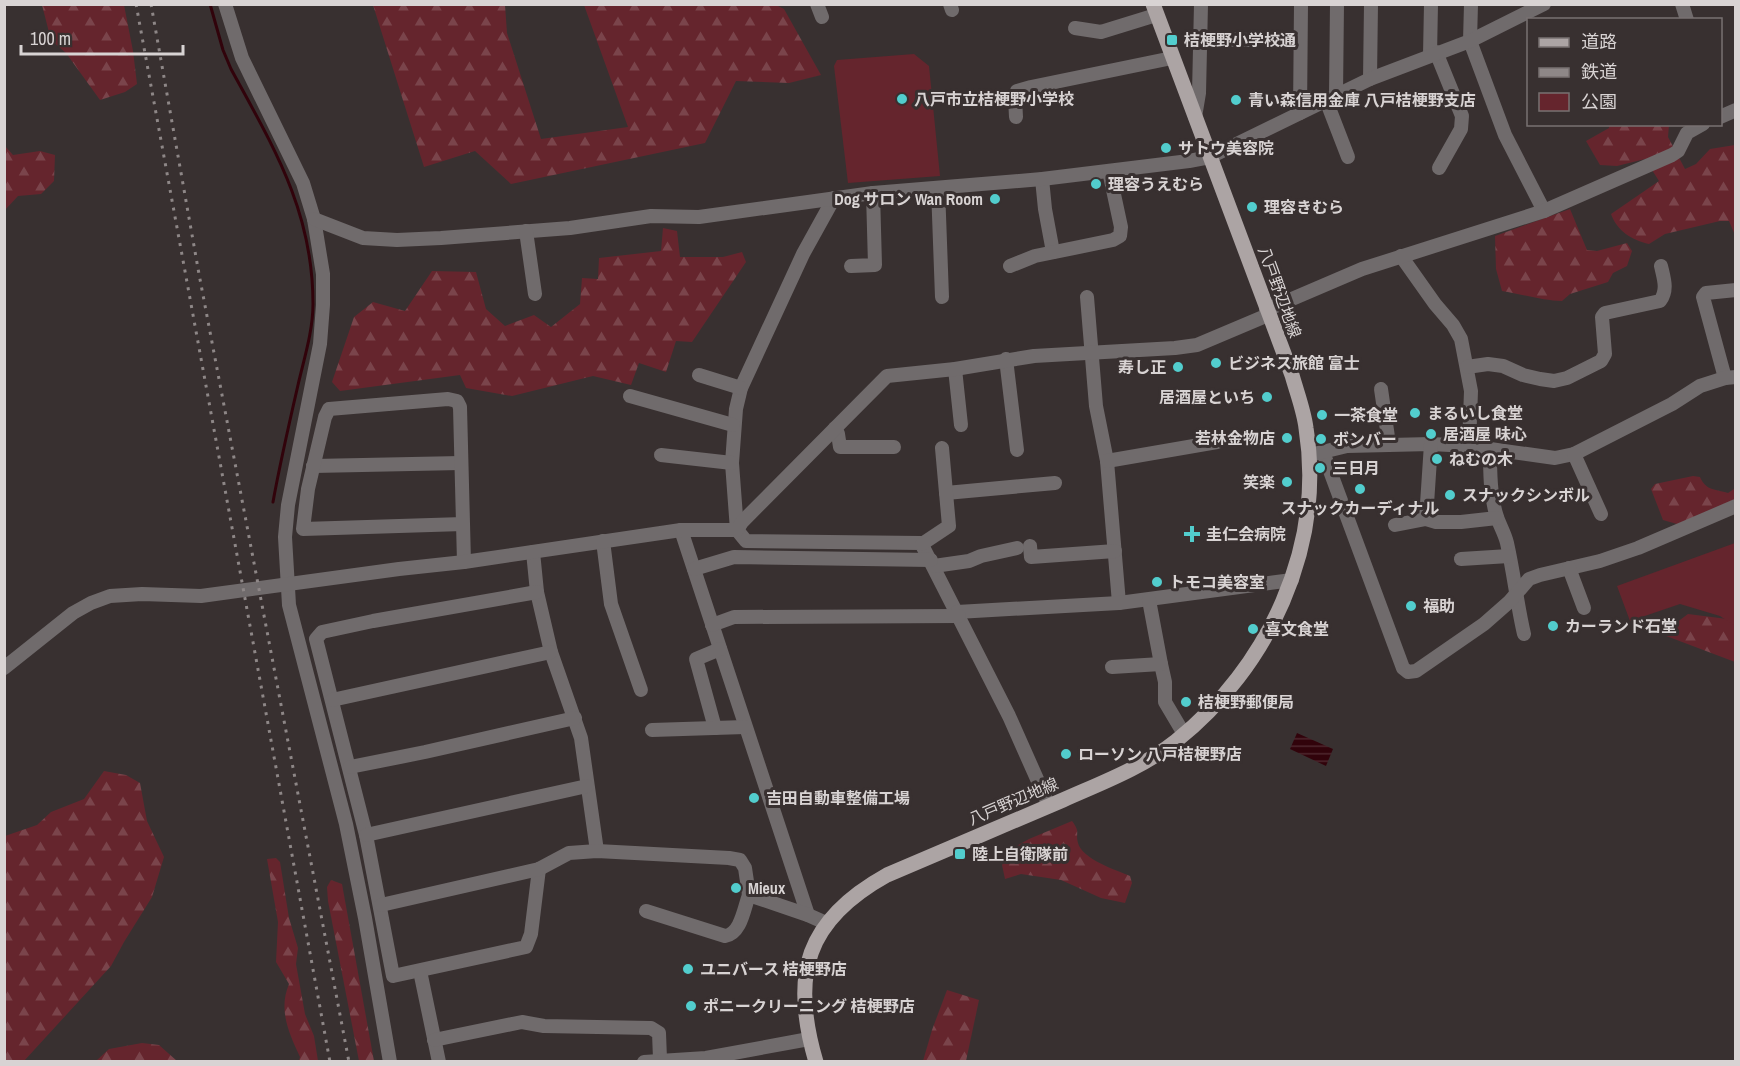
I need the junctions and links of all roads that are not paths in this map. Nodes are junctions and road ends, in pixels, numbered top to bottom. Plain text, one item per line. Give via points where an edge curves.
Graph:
1 (225, 4) edge
2 (1201, 4) edge
3 (1301, 4) edge
4 (1337, 4) edge
5 (1371, 4) edge
6 (1431, 4) edge
7 (1471, 4) edge
8 (1544, 4) edge
9 (1154, 10) edge
10 (1523, 10) edge
11 (1075, 28) dead end
12 (1200, 39) junction
13 (1253, 40) dead end
14 (1470, 41) junction
15 (1433, 54) junction
16 (1172, 58) junction
17 (1370, 79) junction
18 (1331, 98) junction
19 (1736, 110) edge
20 (1300, 113) junction
21 (1722, 116) edge
22 (1016, 117) dead end
23 (1195, 117) junction
24 (1699, 126) edge
25 (1210, 157) junction
26 (1348, 157) dead end
27 (1439, 168) dead end
28 (1109, 171) junction
29 (1042, 179) junction
30 (938, 188) junction
31 (873, 193) junction
32 (834, 198) junction
33 (1544, 211) junction
34 (314, 219) junction
35 (526, 231) junction
36 (1053, 252) junction
37 (1401, 256) junction
38 (851, 266) dead end
39 (1010, 266) dead end
40 (1662, 266) dead end
41 (1736, 290) edge
42 (535, 294) dead end
43 (942, 297) dead end
44 (1087, 297) dead end
45 (1267, 312) junction
46 (1093, 353) junction
47 (1006, 359) junction
48 (1467, 367) junction
49 (955, 369) junction
50 (699, 375) dead end
51 (1730, 378) edge
52 (741, 388) junction
53 (1381, 389) dead end
54 (630, 396) dead end
55 (734, 425) junction
56 (961, 425) dead end
57 (835, 428) junction
58 (1217, 442) dead end
59 (1389, 444) junction
60 (1431, 444) junction
61 (1469, 446) junction
62 (894, 447) dead end
63 (942, 448) dead end
64 (1490, 448) junction
65 (1017, 450) dead end
66 (1316, 453) junction
67 (1574, 454) junction
68 (661, 455) dead end
69 (1107, 461) junction
70 (461, 463) junction
71 (732, 463) junction
72 (313, 466) junction
73 (1055, 483) dead end
74 (946, 493) junction
75 (1736, 507) edge
76 (1601, 514) dead end
77 (1497, 518) junction
78 (1426, 519) junction
79 (463, 524) junction
80 (1395, 525) dead end
81 (681, 530) junction
82 (737, 530) junction
83 (603, 541) junction
84 (922, 544) junction
85 (1115, 551) junction
86 (533, 552) junction
87 (1509, 556) junction
88 (1461, 559) dead end
89 (464, 562) junction
90 (933, 563) junction
91 (1569, 568) junction
92 (694, 569) junction
93 (1292, 580) junction
94 (286, 586) junction
95 (537, 592) junction
96 (1515, 595) junction
97 (1149, 600) junction
98 (1119, 603) junction
99 (1584, 608) dead end
100 (958, 614) junction
101 (712, 625) junction
102 (1524, 634) dead end
103 (720, 649) junction
104 (551, 652) junction
105 (1161, 664) junction
106 (1112, 667) dead end
107 (4, 668) edge
108 (641, 690) dead end
109 (332, 700) junction
110 (575, 718) junction
111 (745, 727) junction
112 (715, 728) junction
113 (652, 730) dead end
114 (1184, 734) junction
115 (350, 767) junction
116 (587, 786) junction
117 (1048, 806) junction
118 (366, 835) junction
119 (597, 851) junction
120 (539, 869) junction
121 (749, 895) junction
122 (381, 905) junction
123 (646, 911) dead end
124 (808, 915) junction
125 (826, 923) junction
126 (420, 971) junction
127 (809, 1039) junction
128 (434, 1040) junction
129 (660, 1059) junction
130 (390, 1062) edge
131 (439, 1062) edge
132 (644, 1062) edge
133 (816, 1062) edge

1 - 34 street via 242,58 303,183
2 - 12 street
3 - 20 street
4 - 18 street
5 - 17 street
6 - 15 street
7 - 14 street
8 - 10 street
9 - 11 street via 1101,32
9 - 16 main road, 八戸野辺地線
10 - 14 street
12 - 13 street
12 - 23 street
14 - 15 street
14 - 33 street via 1505,135
15 - 17 street
15 - 27 street via 1462,116 1461,129
16 - 22 street via 1017,91
16 - 23 main road, 八戸野辺地線
17 - 18 street
18 - 20 street
18 - 26 street
19 - 21 street
20 - 25 street
23 - 25 main road, 八戸野辺地線
24 - 33 street via 1687,133 1672,155
25 - 28 street
25 - 45 main road, 八戸野辺地線
28 - 29 street
28 - 36 street via 1120,236
29 - 30 street
29 - 36 street
30 - 31 street
30 - 43 street
31 - 32 street
31 - 38 street via 875,265
32 - 35 street via 699,217 651,216
32 - 52 street
33 - 37 street
34 - 35 street via 363,238 397,240
34 - 94 street via 323,274 323,305 320,344 288,505
35 - 42 street
36 - 39 street
37 - 45 street via 1362,268
37 - 48 street via 1453,325 1461,339
40 - 48 street via 1665,283 1660,301 1605,313 1602,317 1605,354 1601,361 1554,381 1503,366
41 - 51 street via 1706,293 1703,297
44 - 46 street
45 - 46 street via 1197,345
45 - 66 main road, 八戸野辺地線
46 - 47 street
46 - 69 street via 1096,406
47 - 49 street
47 - 65 street
48 - 61 street via 1471,391
49 - 56 street
49 - 57 street via 887,376
50 - 52 street
51 - 67 street via 1700,386
52 - 55 street
53 - 59 street
54 - 55 street
55 - 71 street
57 - 62 street via 840,447
57 - 82 street
58 - 69 street
59 - 60 street
59 - 66 street via 1347,446
60 - 61 street
60 - 78 street
61 - 64 street
63 - 74 street
64 - 67 street via 1546,458
64 - 77 street
66 - 93 main road, 八戸野辺地線 via 1305,530
66 - 96 street via 1403,668 1408,672 1446,652
67 - 76 street
68 - 71 street
69 - 85 street
70 - 72 street
70 - 72 street via 460,407 457,401 448,399 328,409
70 - 79 street
71 - 82 street
72 - 79 street via 303,529
73 - 74 street
74 - 84 street via 949,526
75 - 91 street via 1638,548
77 - 78 street via 1461,522
77 - 87 street
78 - 80 street
79 - 89 street
81 - 82 street
81 - 83 street
81 - 92 street
82 - 84 street via 746,541
83 - 86 street
83 - 108 street via 611,604
84 - 90 street
85 - 90 street via 1031,557 1023,547 969,561
85 - 98 street
86 - 89 street
86 - 95 street
87 - 88 street
87 - 96 street
89 - 94 street
90 - 92 street via 734,557
90 - 100 street
91 - 96 street via 1529,579
91 - 99 street
92 - 101 street
93 - 97 street
93 - 114 main road, 八戸野辺地線 via 1249,665
94 - 107 street via 201,596 110,596 73,613
94 - 130 street via 346,824
95 - 104 street
95 - 109 street via 322,632 316,639
96 - 102 street
97 - 98 street
97 - 105 street
98 - 100 street
100 - 101 street via 734,617
100 - 117 street
101 - 103 street
103 - 111 street
103 - 112 street via 696,659
104 - 109 street
104 - 110 street
105 - 106 street
105 - 114 street via 1165,702
109 - 115 street
110 - 115 street
110 - 116 street
111 - 112 street
111 - 124 street
112 - 113 street
114 - 117 main road, 八戸野辺地線 via 1132,769
115 - 118 street
116 - 118 street
116 - 119 street
117 - 125 main road, 八戸野辺地線 via 887,875 861,890
118 - 122 street
119 - 120 street via 569,853
119 - 121 street via 740,860 745,867
120 - 122 street
120 - 126 street via 526,947
121 - 123 street via 736,930 725,936
121 - 124 street
122 - 126 street via 393,976
124 - 125 street
125 - 127 main road, 八戸野辺地線 via 808,964 805,1010
126 - 128 street
127 - 129 street via 706,1058
127 - 133 main road, 八戸野辺地線
128 - 129 street via 522,1022 651,1028 659,1033
128 - 131 street
129 - 132 street

